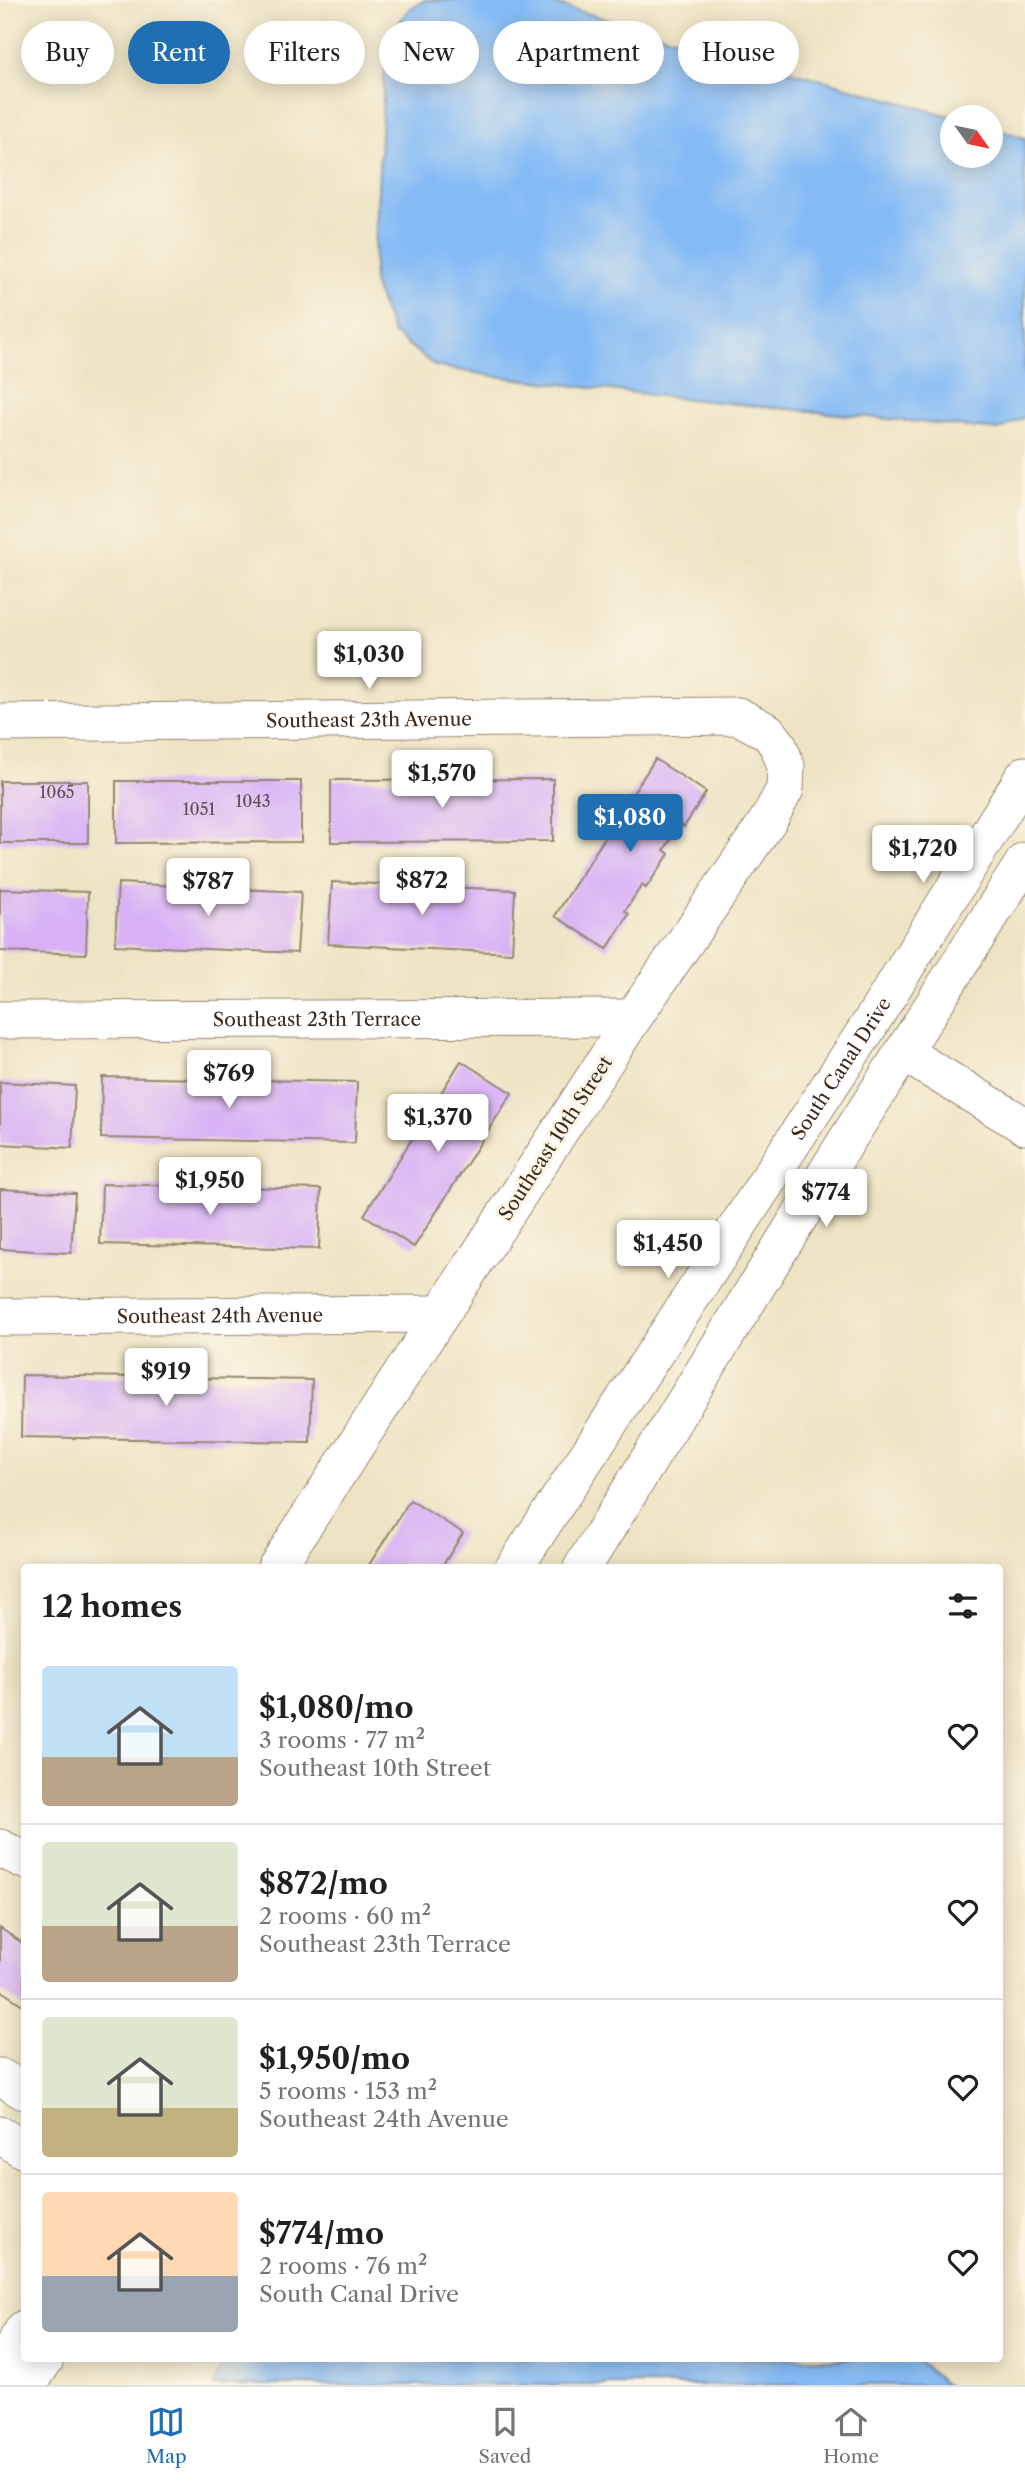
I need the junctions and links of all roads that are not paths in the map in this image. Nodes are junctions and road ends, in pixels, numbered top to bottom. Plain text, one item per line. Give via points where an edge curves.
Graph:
1 (738, 716) joint
2 (0, 723) edge
3 (1025, 775) edge
4 (1025, 861) edge
5 (633, 1018) junction
6 (0, 1020) edge
7 (904, 1053) junction
8 (1025, 1126) edge
9 (441, 1314) junction
10 (0, 1317) edge
11 (279, 1564) edge
12 (517, 1564) edge
13 (585, 1564) edge
14 (0, 1849) edge
15 (21, 1859) edge
16 (0, 2077) edge
17 (21, 2089) edge
18 (0, 2135) edge
19 (21, 2148) edge
20 (21, 2334) edge
21 (44, 2362) edge
22 (0, 2368) edge
23 (28, 2385) edge

1 - 2 street, Southeast 23th Avenue
1 - 5 street, Southeast 10th Street via 768,732 778,745 786,766 785,789
3 - 12 street, South Canal Drive via 870,1024
4 - 7 street
5 - 6 street, Southeast 23th Terrace
5 - 9 street, Southeast 10th Street
7 - 8 street
7 - 13 street
9 - 10 street, Southeast 24th Avenue
9 - 11 street, Southeast 10th Street
14 - 15 street
16 - 17 street
18 - 19 street
20 - 22 street
21 - 23 street

